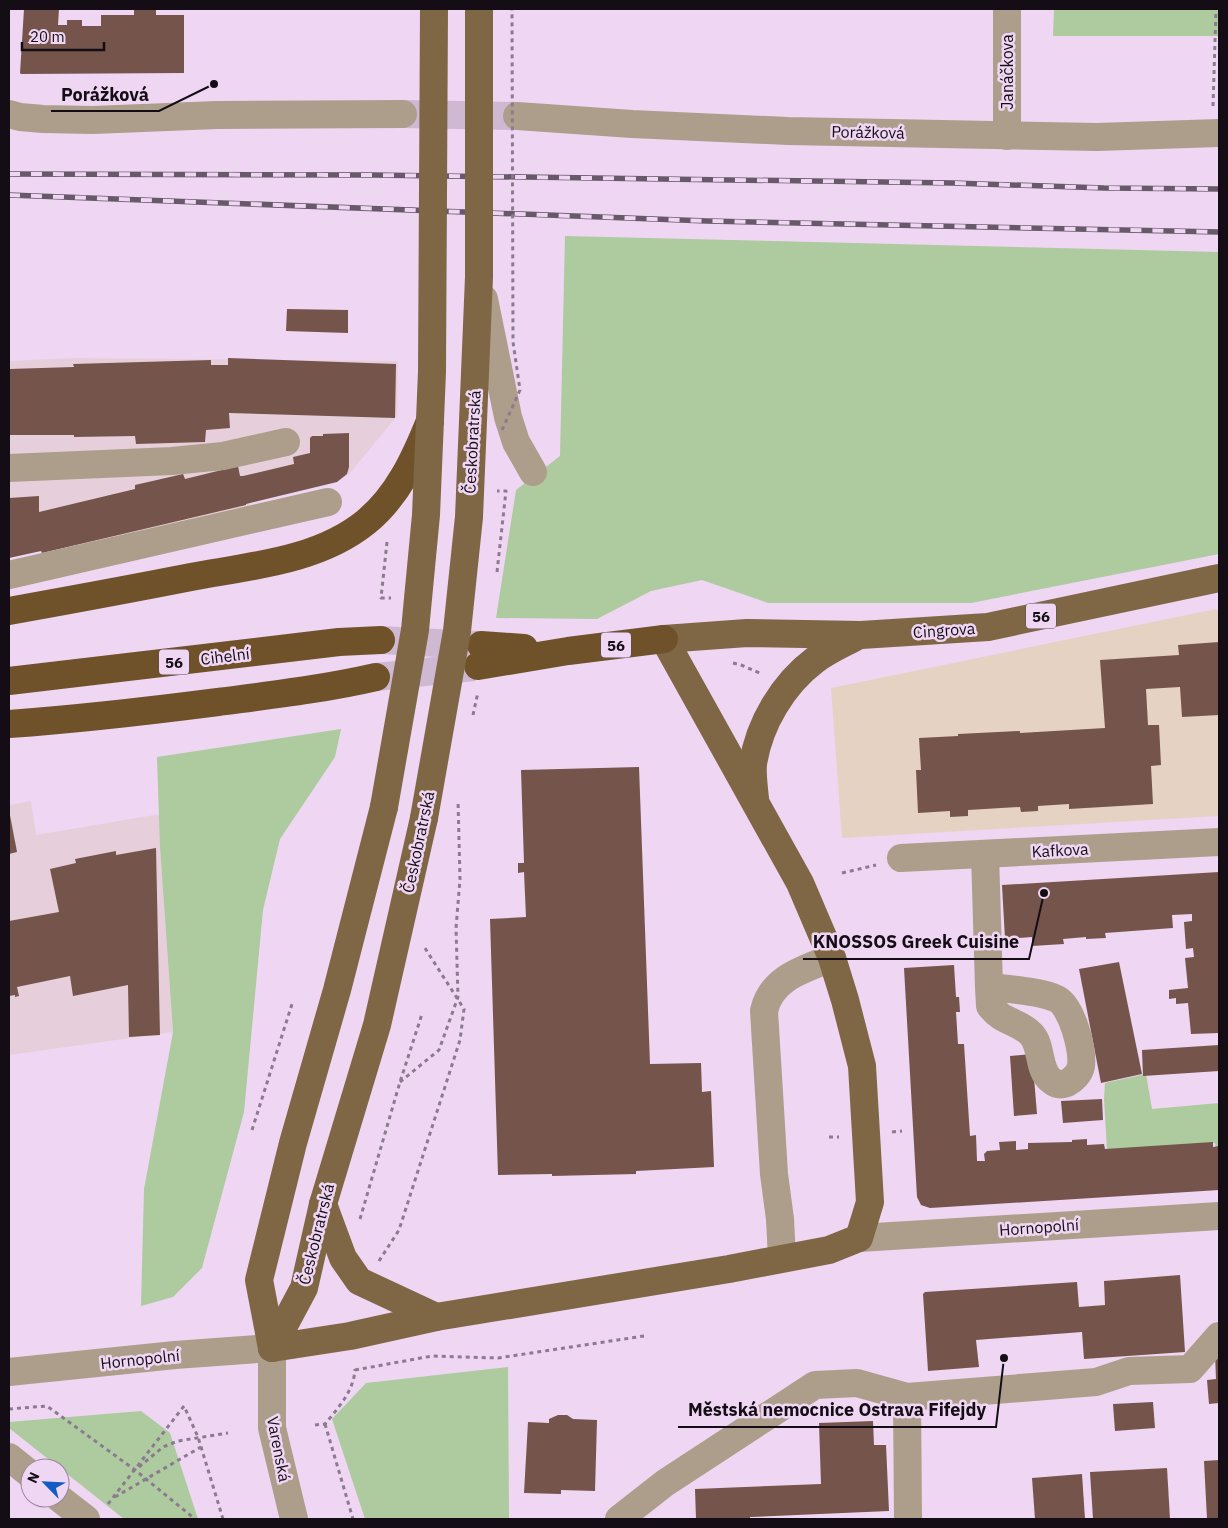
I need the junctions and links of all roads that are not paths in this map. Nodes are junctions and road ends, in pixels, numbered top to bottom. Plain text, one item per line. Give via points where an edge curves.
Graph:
1 (434, 9) edge
2 (479, 9) edge
3 (1007, 9) edge
4 (9, 114) edge
5 (403, 114) tunnel mouth
6 (518, 116) tunnel mouth
7 (1216, 121) edge
8 (1007, 136) junction
9 (480, 277) junction
10 (431, 417) junction
11 (286, 442) dead end
12 (9, 468) edge
13 (533, 472) dead end
14 (328, 502) dead end
15 (9, 575) edge
16 (1219, 578) edge
17 (9, 611) edge
18 (860, 635) junction
19 (664, 639) junction
20 (381, 640) tunnel mouth
21 (479, 667) tunnel mouth
22 (376, 677) tunnel mouth
23 (9, 681) edge
24 (9, 724) edge
25 (755, 803) junction
26 (1219, 842) edge
27 (985, 854) junction
28 (901, 858) road end
29 (832, 958) junction
30 (989, 987) dead end
31 (322, 1204) junction
32 (1219, 1216) edge
33 (859, 1238) junction
34 (782, 1258) junction
35 (436, 1317) junction
36 (1219, 1336) edge
37 (272, 1348) junction
38 (9, 1372) edge
39 (907, 1397) junction
40 (9, 1457) edge
41 (20, 1466) edge
42 (70, 1502) edge
43 (96, 1512) edge
44 (294, 1519) edge
45 (619, 1519) edge
46 (908, 1519) edge

1 - 10 main road, bridge
2 - 9 main road, Českobratrská, bridge
3 - 8 street, Janáčkova
4 - 5 street via 43,119 93,120 217,115
6 - 8 street, Porážková via 778,131
7 - 8 street, Porážková via 1097,137
9 - 13 street, bridge via 508,417 516,442
9 - 31 main road, Českobratrská, bridge via 469,517 457,631 424,818 377,1025
10 - 17 highway, bridge via 419,448 384,506 343,538 296,557
10 - 37 main road, bridge via 415,630 384,807 337,990 292,1142 259,1280
11 - 12 street via 223,456 172,461
14 - 15 street
16 - 18 main road, Cingrova / 56 via 988,627
18 - 19 main road, Cingrova / 56 via 747,634
18 - 25 main road via 816,659 787,688 773,708 753,766
19 - 21 highway, 56 via 568,651
19 - 25 main road
20 - 23 highway, Cihelní / 56 via 339,642
22 - 24 highway via 338,686 94,718
25 - 29 main road via 800,883
26 - 27 street, Kafkova
27 - 28 street, Kafkova
27 - 30 street
29 - 33 main road via 862,1066 870,1202
29 - 34 street via 781,982 769,996 764,1011
31 - 35 main road via 343,1258 359,1281
31 - 37 main road, Českobratrská via 304,1288
32 - 33 street, Hornopolní
33 - 34 main road via 828,1250
34 - 35 main road
35 - 37 main road via 350,1336
36 - 39 street via 1190,1369 1129,1371 1096,1382
37 - 38 street, Hornopolní
37 - 44 street, Varenská via 272,1428
39 - 45 street via 857,1383 815,1385 665,1482
39 - 46 street
40 - 41 street
42 - 43 street

